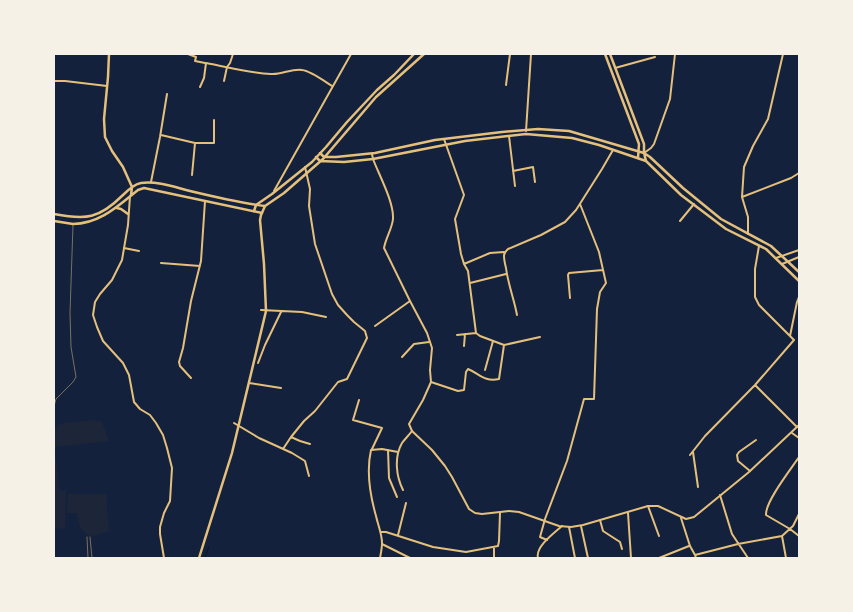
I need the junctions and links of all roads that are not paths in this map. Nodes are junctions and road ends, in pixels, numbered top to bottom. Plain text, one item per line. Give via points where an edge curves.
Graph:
1 (109, 54) edge
2 (188, 54) edge
3 (233, 54) edge
4 (351, 54) edge
5 (414, 54) edge
6 (424, 54) edge
7 (510, 54) edge
8 (531, 54) edge
9 (605, 54) edge
10 (610, 54) edge
11 (675, 54) edge
12 (783, 54) edge
13 (655, 57) dead end
14 (206, 63) junction
15 (227, 67) junction
16 (615, 68) junction
17 (54, 81) edge
18 (224, 81) dead end
19 (506, 85) dead end
20 (108, 86) junction
21 (333, 86) junction
22 (200, 87) dead end
23 (167, 94) dead end
24 (214, 120) dead end
25 (526, 129) junction
26 (526, 134) junction
27 (161, 135) junction
28 (509, 136) junction
29 (444, 139) junction
30 (195, 143) junction
31 (446, 144) junction
32 (613, 150) junction
33 (639, 151) junction
34 (320, 153) junction
35 (644, 153) junction
36 (372, 154) junction
37 (316, 157) junction
38 (324, 157) junction
39 (638, 158) junction
40 (373, 160) junction
41 (320, 161) junction
42 (646, 161) junction
43 (305, 167) junction
44 (513, 171) junction
45 (307, 173) junction
46 (799, 173) edge
47 (192, 175) dead end
48 (151, 182) junction
49 (535, 182) dead end
50 (515, 186) dead end
51 (132, 187) junction
52 (272, 194) junction
53 (130, 196) junction
54 (742, 197) junction
55 (205, 201) junction
56 (580, 204) junction
57 (694, 204) junction
58 (256, 205) junction
59 (265, 206) junction
60 (116, 208) junction
61 (254, 211) junction
62 (262, 213) junction
63 (54, 214) edge
64 (128, 214) junction
65 (54, 221) edge
66 (680, 221) dead end
67 (72, 224) junction
68 (748, 234) junction
69 (759, 246) junction
70 (124, 248) junction
71 (799, 250) edge
72 (139, 252) dead end
73 (505, 252) junction
74 (783, 256) junction
75 (799, 257) edge
76 (776, 258) junction
77 (788, 262) junction
78 (161, 263) dead end
79 (464, 264) junction
80 (782, 264) junction
81 (200, 266) junction
82 (603, 270) junction
83 (799, 272) edge
84 (507, 274) junction
85 (799, 281) edge
86 (470, 283) junction
87 (799, 297) edge
88 (570, 298) dead end
89 (410, 301) junction
90 (261, 310) dead end
91 (266, 311) junction
92 (281, 312) junction
93 (517, 315) dead end
94 (326, 317) dead end
95 (375, 326) dead end
96 (476, 333) junction
97 (465, 334) junction
98 (458, 335) dead end
99 (790, 336) junction
100 (540, 337) dead end
101 (493, 341) junction
102 (429, 342) junction
103 (504, 345) junction
104 (464, 346) dead end
105 (402, 358) dead end
106 (258, 363) dead end
107 (485, 370) dead end
108 (191, 378) dead end
109 (249, 382) junction
110 (431, 382) junction
111 (755, 385) junction
112 (281, 388) dead end
113 (359, 400) dead end
114 (54, 406) edge
115 (234, 423) dead end
116 (239, 426) junction
117 (798, 426) edge
118 (412, 430) junction
119 (792, 433) junction
120 (291, 437) junction
121 (799, 438) edge
122 (756, 440) dead end
123 (310, 444) dead end
124 (283, 449) junction
125 (371, 450) junction
126 (388, 450) junction
127 (398, 452) junction
128 (693, 452) junction
129 (690, 455) dead end
130 (799, 457) edge
131 (750, 472) junction
132 (310, 476) dead end
133 (698, 487) dead end
134 (403, 490) dead end
135 (720, 495) junction
136 (397, 497) dead end
137 (406, 503) dead end
138 (648, 506) junction
139 (500, 512) junction
140 (628, 513) junction
141 (799, 514) edge
142 (681, 518) junction
143 (544, 520) junction
144 (600, 520) junction
145 (562, 526) junction
146 (581, 526) junction
147 (569, 527) junction
148 (790, 529) junction
149 (381, 532) junction
150 (397, 536) junction
151 (659, 536) dead end
152 (782, 536) junction
153 (799, 536) edge
154 (87, 537) dead end
155 (90, 537) dead end
156 (547, 540) junction
157 (382, 544) junction
158 (738, 544) junction
159 (690, 546) junction
160 (494, 547) junction
161 (622, 549) dead end
162 (671, 554) junction
163 (696, 557) edge
164 (88, 558) edge
165 (92, 558) edge
166 (164, 558) edge
167 (200, 558) edge
168 (380, 558) edge
169 (410, 558) edge
170 (494, 558) edge
171 (538, 558) edge
172 (551, 558) edge
173 (563, 558) edge
174 (576, 558) edge
175 (588, 558) edge
176 (631, 558) edge
177 (659, 558) edge
178 (672, 558) edge
179 (748, 558) edge
180 (786, 558) edge

1 - 20 main road
2 - 14 street via 196,57 196,61
3 - 15 street
4 - 21 street
5 - 34 main road
6 - 38 main road via 376,97
7 - 19 street
8 - 25 street
9 - 33 main road
10 - 16 main road
11 - 35 street via 667,111 654,144
12 - 54 street via 768,119 744,166
13 - 16 street
14 - 15 street
14 - 22 street
15 - 18 street
15 - 21 street via 272,74 305,70
16 - 35 main road via 644,144
17 - 20 street
20 - 51 main road via 105,137
21 - 52 street
23 - 27 street
24 - 30 street via 214,143
25 - 26 street
25 - 29 main road
25 - 33 main road via 569,131
26 - 28 main road
26 - 32 main road via 572,138
27 - 30 street
27 - 48 street
28 - 31 main road
28 - 44 street
29 - 31 street
29 - 36 main road
30 - 47 street
31 - 40 main road
31 - 79 street via 464,195 455,219
32 - 39 main road
32 - 56 street
33 - 35 main road
33 - 39 main road
34 - 37 main road
34 - 38 main road
35 - 42 main road
35 - 68 main road via 721,219
36 - 38 main road
36 - 40 street
37 - 41 main road
37 - 43 main road
38 - 41 main road
39 - 42 main road
40 - 41 main road
40 - 89 street via 392,206 393,218 384,248
41 - 45 main road
42 - 57 main road
43 - 45 street
43 - 52 main road
44 - 49 street via 533,167
44 - 50 street
45 - 59 main road
45 - 120 street via 312,226 332,294 347,315 366,330 367,338 347,379 338,382
46 - 54 street
48 - 51 main road
48 - 58 main road
51 - 53 main road
51 - 63 main road via 100,213 83,218
52 - 58 main road
53 - 55 main road via 144,188
53 - 60 main road
53 - 64 street
54 - 68 street via 748,217
55 - 61 main road
55 - 81 street
56 - 73 street via 565,222
56 - 82 street
57 - 66 street
57 - 69 main road via 726,229
58 - 59 main road
58 - 61 main road
59 - 62 main road
60 - 64 main road
60 - 67 main road via 92,220
61 - 62 main road
62 - 91 main road
64 - 70 street
65 - 67 main road
67 - 114 lane via 70,313 76,377 56,399
68 - 74 main road via 772,246
69 - 76 main road
69 - 99 street via 755,297
70 - 72 street
70 - 166 street via 112,280 95,302 93,315 103,340 129,375 134,402 156,423 167,448 172,468 170,501 160,527
71 - 74 street
73 - 79 street via 490,253
73 - 84 street
74 - 76 street
74 - 77 main road
75 - 77 street
76 - 80 main road
77 - 80 street
77 - 83 main road
78 - 81 street
79 - 86 street
80 - 85 main road
81 - 108 street via 178,362
82 - 88 street via 569,273
82 - 143 street via 606,283 600,292 597,309 594,399 584,399 567,461
84 - 86 street
84 - 93 street
86 - 96 street
87 - 99 street
89 - 95 street
89 - 102 street
90 - 91 street
91 - 92 street
91 - 109 main road
92 - 94 street
92 - 106 street
96 - 97 street
96 - 101 street
97 - 98 street
97 - 104 street
99 - 111 street via 794,340
100 - 103 street
101 - 103 street
101 - 107 street
102 - 105 street via 414,344
102 - 110 street via 432,348
103 - 110 street via 499,380 490,380 468,369 464,390
109 - 112 street
109 - 116 main road
110 - 118 street via 409,424
111 - 117 street
111 - 128 street
113 - 125 street via 353,420 382,428
115 - 116 street
116 - 124 street
116 - 167 main road
117 - 119 street
118 - 127 street
118 - 139 street via 445,466 469,509 482,514
119 - 121 street
119 - 131 street
120 - 123 street
120 - 124 street
122 - 131 street via 737,455 738,461
124 - 132 street via 305,461
125 - 126 street
125 - 149 street via 369,478
126 - 127 street
126 - 136 street via 390,478
127 - 134 street via 398,481
128 - 129 street
128 - 133 street
130 - 148 street via 766,511 766,515
131 - 135 street
135 - 142 street via 694,518
135 - 158 street
137 - 150 street
138 - 140 street
138 - 142 street via 658,506
138 - 151 street
139 - 143 street via 519,512
139 - 160 street via 499,541
140 - 144 street
140 - 176 street
141 - 148 street
142 - 159 street
143 - 145 street
143 - 156 street via 540,536
144 - 146 street
144 - 161 street via 603,531 620,542
145 - 147 street
145 - 156 street
146 - 147 street
146 - 175 street
147 - 174 street
148 - 152 street
148 - 153 street
149 - 150 street
149 - 157 street
150 - 160 street via 433,547 466,552
152 - 158 street
152 - 180 street
154 - 164 lane
155 - 165 lane
156 - 171 street via 537,553
157 - 168 street
157 - 169 street
158 - 163 street
158 - 179 street
159 - 162 street
159 - 163 street
160 - 170 street
162 - 177 street
162 - 178 street
172 - 173 street

